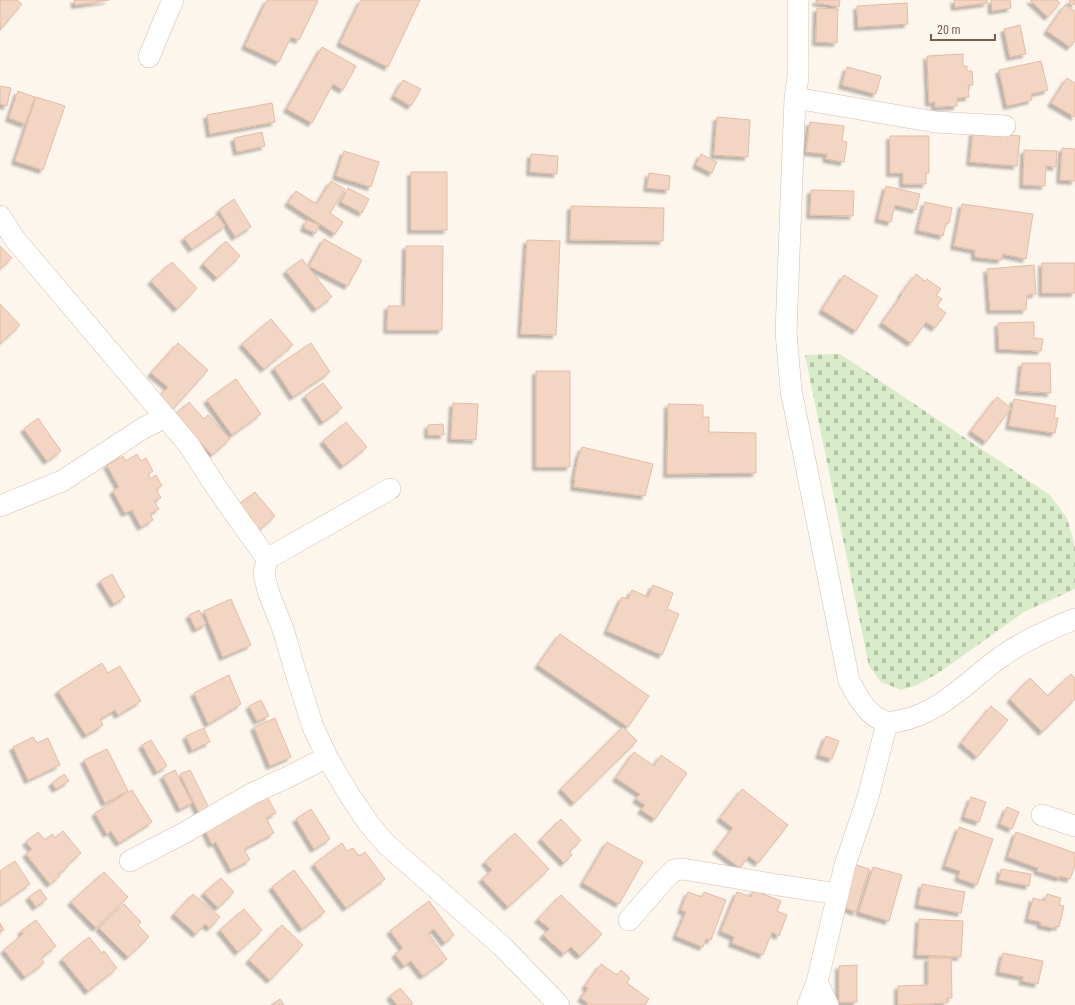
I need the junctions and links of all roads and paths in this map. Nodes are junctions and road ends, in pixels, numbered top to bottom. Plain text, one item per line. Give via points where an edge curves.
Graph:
1 (173, 0) edge
2 (798, 0) edge
3 (149, 57) dead end
4 (795, 98) junction
5 (1005, 126) dead end
6 (0, 216) edge
7 (166, 418) junction
8 (390, 489) dead end
9 (0, 506) edge
10 (267, 559) junction
11 (1075, 619) edge
12 (888, 723) junction
13 (327, 757) junction
14 (1042, 815) dead end
15 (1075, 826) edge
16 (130, 861) dead end
17 (838, 894) junction
18 (629, 920) dead end
19 (817, 982) junction
20 (559, 1005) edge
21 (808, 1005) edge
22 (828, 1005) edge

1 - 3 street
2 - 4 street via 798,77
4 - 5 street via 935,122
4 - 12 street via 786,332 791,390 849,680 870,713
6 - 7 street via 14,238
7 - 9 street via 145,427 62,481
7 - 10 street via 189,445
8 - 10 street
10 - 13 street via 264,574 268,591 284,632 313,727
11 - 12 street via 1003,656 928,712
12 - 17 street
13 - 16 street via 251,794
13 - 20 street via 350,796 386,844 502,946
14 - 15 street
17 - 18 street via 683,868 674,870
17 - 19 street
19 - 21 street
19 - 22 street

